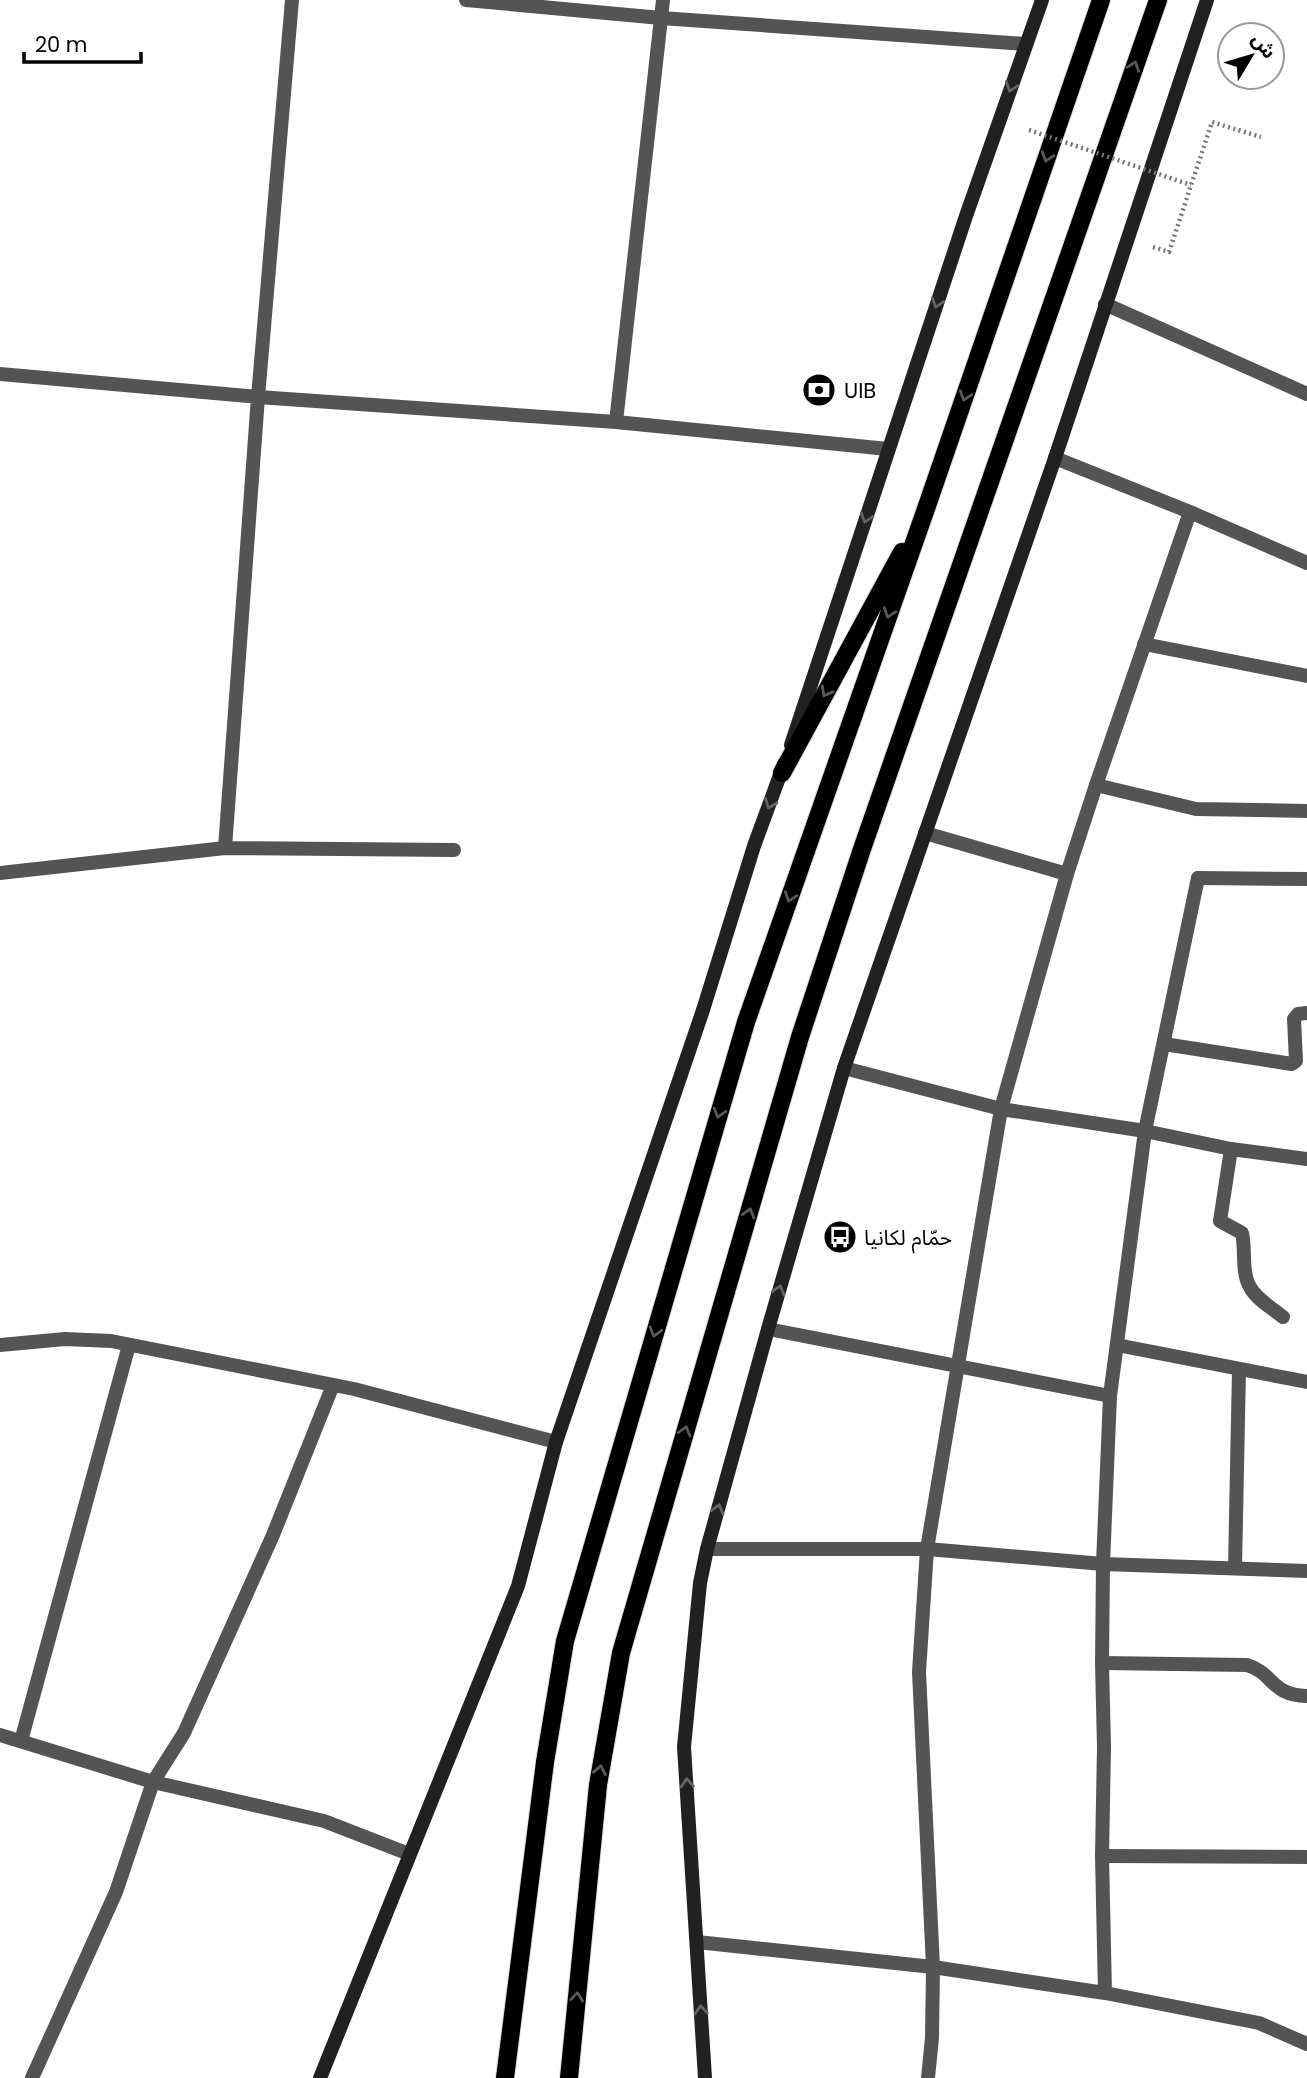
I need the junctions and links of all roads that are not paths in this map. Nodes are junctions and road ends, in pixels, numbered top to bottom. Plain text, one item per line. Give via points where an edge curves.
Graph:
1 (292, 0) edge
2 (466, 0) edge
3 (663, 0) edge
4 (1042, 0) edge
5 (1101, 0) edge
6 (1158, 0) edge
7 (1207, 0) edge
8 (662, 18) junction
9 (1026, 44) junction
10 (1105, 304) junction
11 (0, 374) edge
12 (1307, 394) edge
13 (258, 397) junction
14 (616, 422) junction
15 (888, 449) junction
16 (1055, 458) junction
17 (928, 503) junction
18 (1190, 512) junction
19 (1307, 563) edge
20 (1144, 644) junction
21 (1307, 676) edge
22 (782, 773) junction
23 (1096, 785) junction
24 (1307, 811) edge
25 (925, 833) junction
26 (225, 848) junction
27 (454, 850) dead end
28 (0, 873) edge
29 (1067, 874) junction
30 (1307, 879) edge
31 (1307, 1013) edge
32 (1164, 1044) junction
33 (844, 1068) junction
34 (1001, 1109) junction
35 (1145, 1131) junction
36 (1231, 1149) junction
37 (1307, 1159) edge
38 (1283, 1317) dead end
39 (768, 1329) junction
40 (0, 1345) edge
41 (129, 1345) junction
42 (1117, 1345) junction
43 (957, 1367) junction
44 (1239, 1369) junction
45 (1307, 1382) edge
46 (333, 1385) junction
47 (1110, 1396) junction
48 (556, 1442) junction
49 (706, 1549) junction
50 (927, 1549) junction
51 (1103, 1564) junction
52 (1234, 1568) junction
53 (1307, 1571) edge
54 (1102, 1663) junction
55 (1307, 1696) edge
56 (0, 1735) edge
57 (21, 1741) junction
58 (153, 1782) junction
59 (409, 1854) junction
60 (1102, 1856) junction
61 (1307, 1857) edge
62 (697, 1942) junction
63 (933, 1966) junction
64 (1105, 1993) junction
65 (1307, 2044) edge
66 (570, 2074) edge
67 (33, 2078) edge
68 (320, 2078) edge
69 (505, 2078) edge
70 (705, 2078) edge
71 (928, 2078) edge

1 - 13 street
2 - 8 street
3 - 8 street
4 - 9 main road
5 -> 17 main road
66 -> 6 main road via 598,1785 621,1653 804,1024
7 - 10 main road
8 - 9 street
8 - 14 street
9 -> 15 main road
10 - 12 street
10 - 16 main road
11 - 13 street
13 - 14 street
13 - 26 street
14 - 15 street
15 -> 22 main road
16 - 18 street
16 - 25 main road
17 -> 22 main road
17 -> 69 main road via 746,1022 565,1641
18 - 19 street
18 - 20 street
20 - 21 street
20 - 23 street
22 -> 48 main road
23 - 24 street via 1196,809
23 - 29 street
25 - 29 street
25 - 33 main road
26 - 27 street
26 - 28 street
29 - 34 street
30 - 32 street via 1198,878
31 - 32 street via 1294,1019 1296,1061 1292,1064
32 - 35 street
33 - 34 street
39 -> 33 main road
34 - 35 street
34 - 43 street
35 - 36 street
35 - 42 street
36 - 37 street
36 - 38 street via 1220,1221 1242,1233 1249,1287
39 - 43 street
49 -> 39 main road
40 - 41 street via 65,1339
41 - 46 street
41 - 57 street
42 - 44 street
42 - 47 street
43 - 47 street
43 - 50 street
44 - 45 street
44 - 52 street
46 - 48 street
46 - 58 street via 273,1535 189,1720
47 - 51 street
48 - 59 main road via 518,1586
49 - 50 street
62 -> 49 main road via 684,1747
50 - 51 street
50 - 63 street via 919,1672
51 - 52 street
51 - 54 street
52 - 53 street
54 - 55 street via 1247,1665 1282,1692
54 - 60 street
56 - 57 street
57 - 58 street
58 - 59 street via 324,1821
58 - 67 street via 116,1892
59 - 68 main road
60 - 61 street
60 - 64 street
62 - 63 street
70 -> 62 main road
63 - 64 street
63 - 71 street
64 - 65 street via 1259,2023

